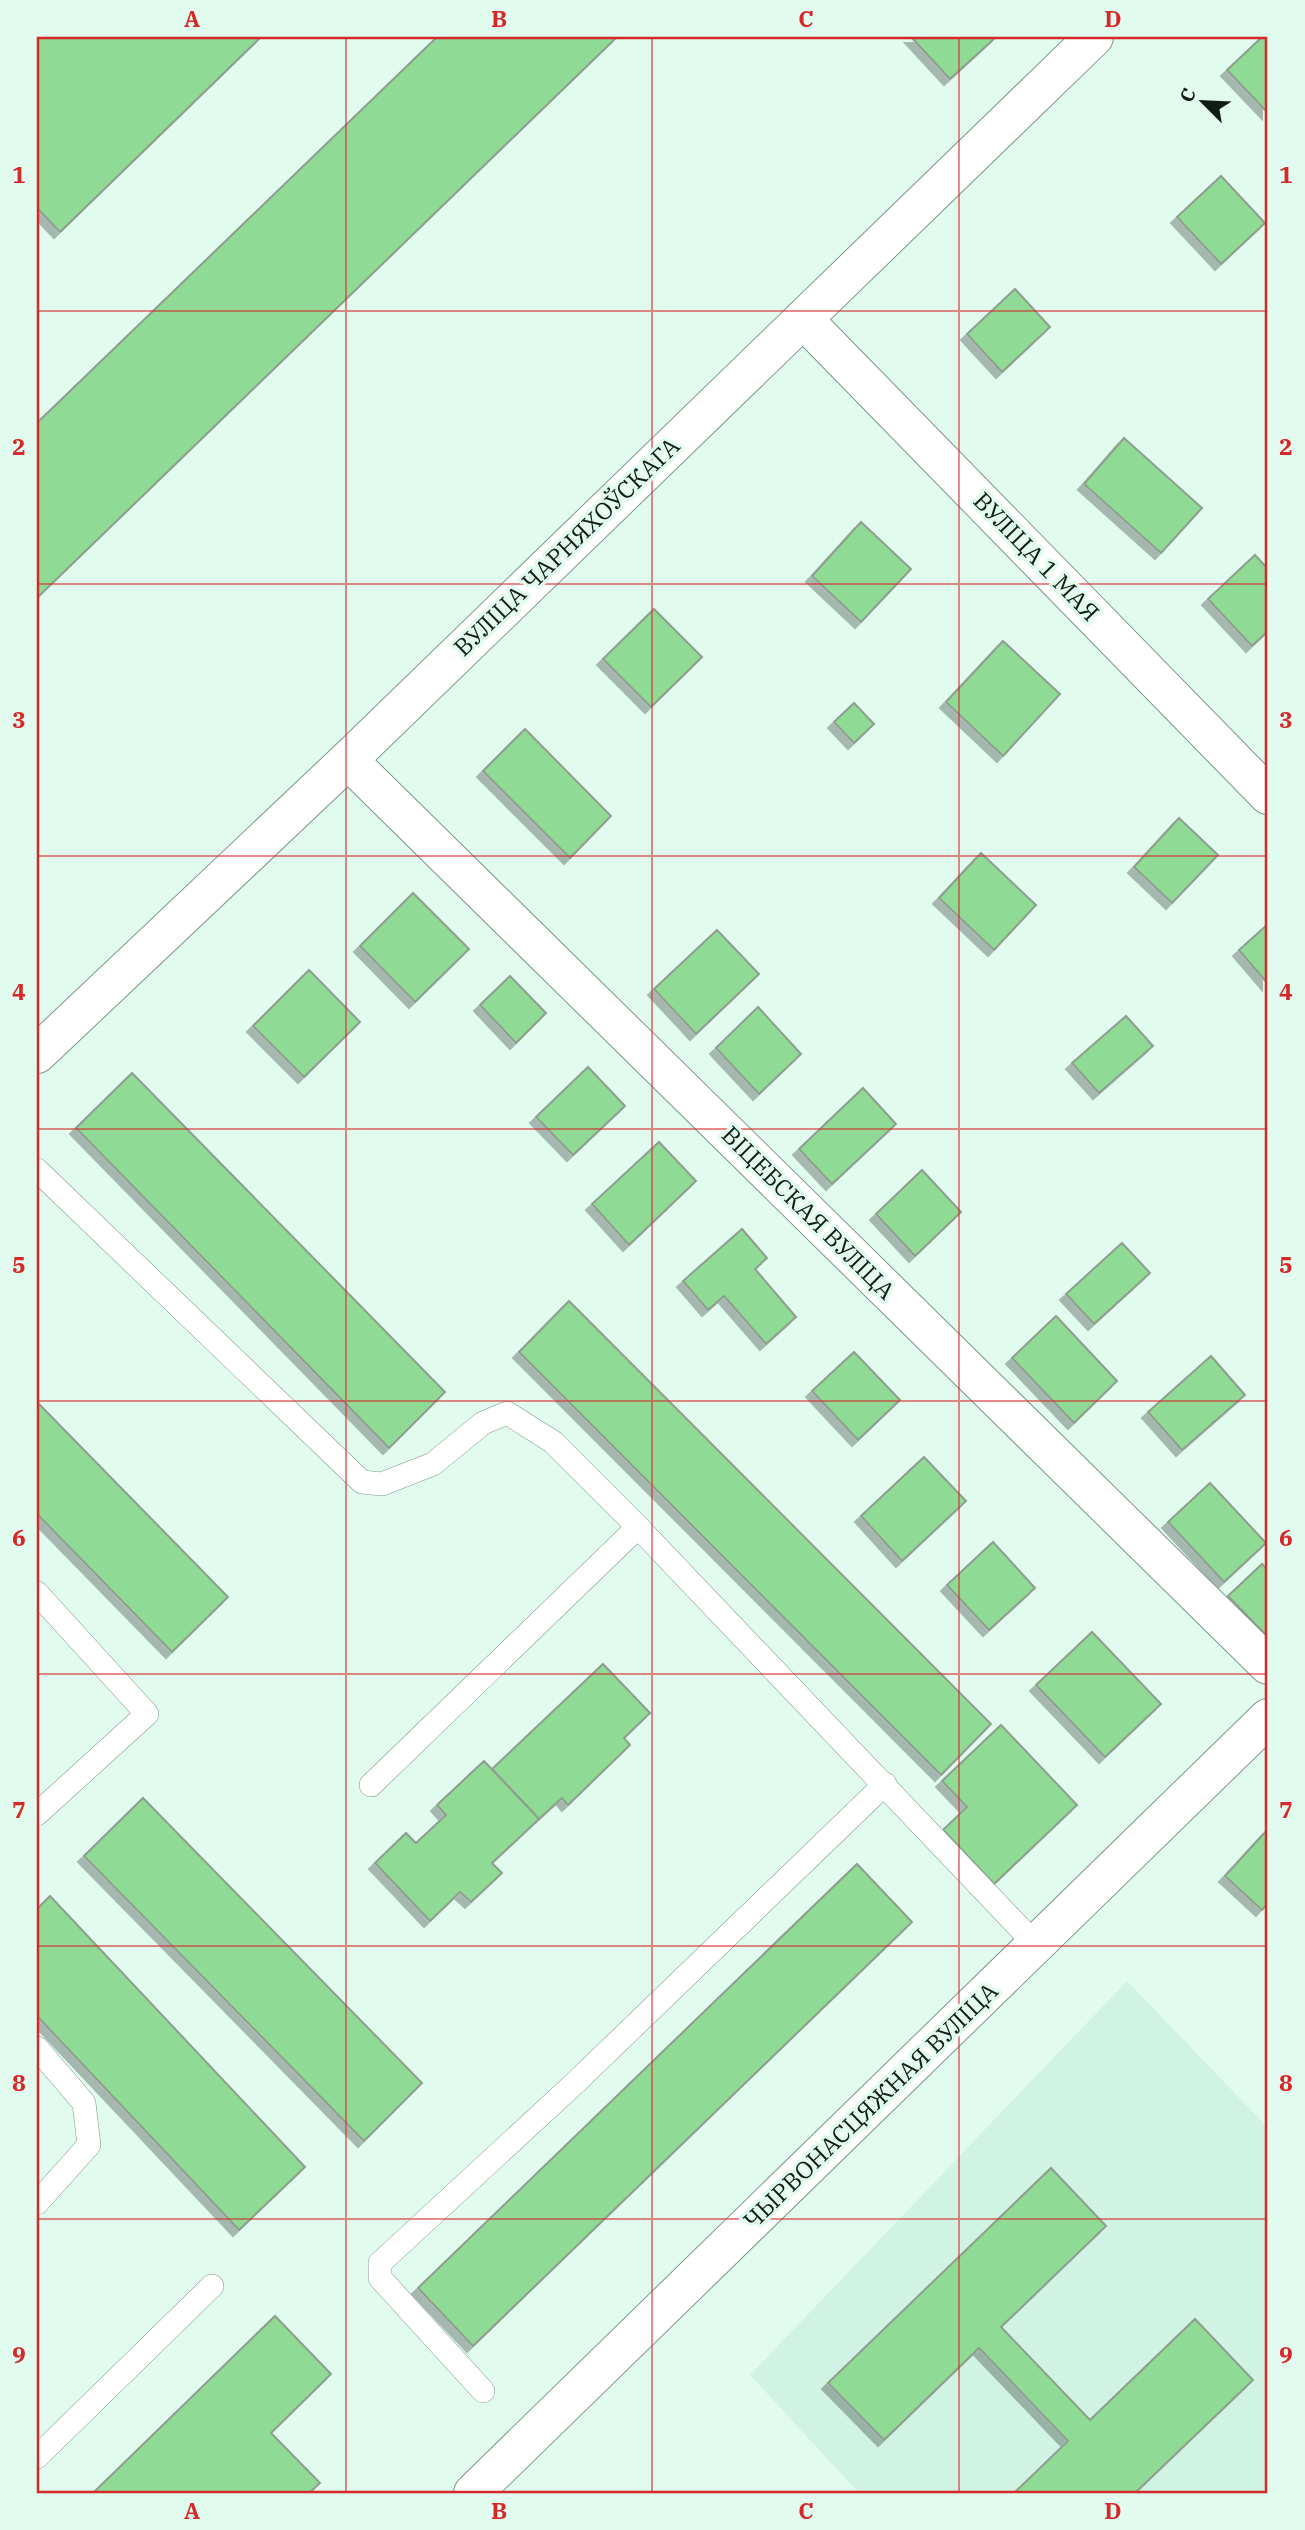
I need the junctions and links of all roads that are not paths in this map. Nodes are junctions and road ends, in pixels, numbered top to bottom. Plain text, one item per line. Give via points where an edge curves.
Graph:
1 (1094, 37) edge
2 (803, 319) junction
3 (348, 760) junction
4 (1268, 795) edge
5 (37, 1054) edge
6 (37, 1170) edge
7 (638, 1527) junction
8 (37, 1594) edge
9 (1268, 1665) edge
10 (1263, 1734) edge
11 (885, 1784) junction
12 (371, 1785) dead end
13 (37, 1814) edge
14 (1036, 1945) junction
15 (37, 2048) edge
16 (37, 2203) edge
17 (212, 2286) dead end
18 (484, 2391) dead end
19 (37, 2456) edge
20 (474, 2493) edge

1 - 2 street, ВУЛІЦА ЧАРНЯХОЎСКАГА
2 - 3 street, ВУЛІЦА ЧАРНЯХОЎСКАГА
2 - 4 street, ВУЛІЦА 1 МАЯ
3 - 5 street, ВУЛІЦА ЧАРНЯХОЎСКАГА
3 - 9 street, ВІЦЕБСКАЯ ВУЛІЦА
6 - 7 lane via 362,1482 382,1484 433,1464 483,1423 508,1413 553,1442
7 - 11 lane
7 - 12 lane
8 - 13 lane via 147,1714
10 - 14 street, ЧЫРВОНАСЦЯЖНАЯ ВУЛІЦА
11 - 14 lane
11 - 18 lane via 575,2083 380,2263 380,2278
14 - 20 street, ЧЫРВОНАСЦЯЖНАЯ ВУЛІЦА
15 - 16 lane via 84,2103 89,2145
17 - 19 lane

